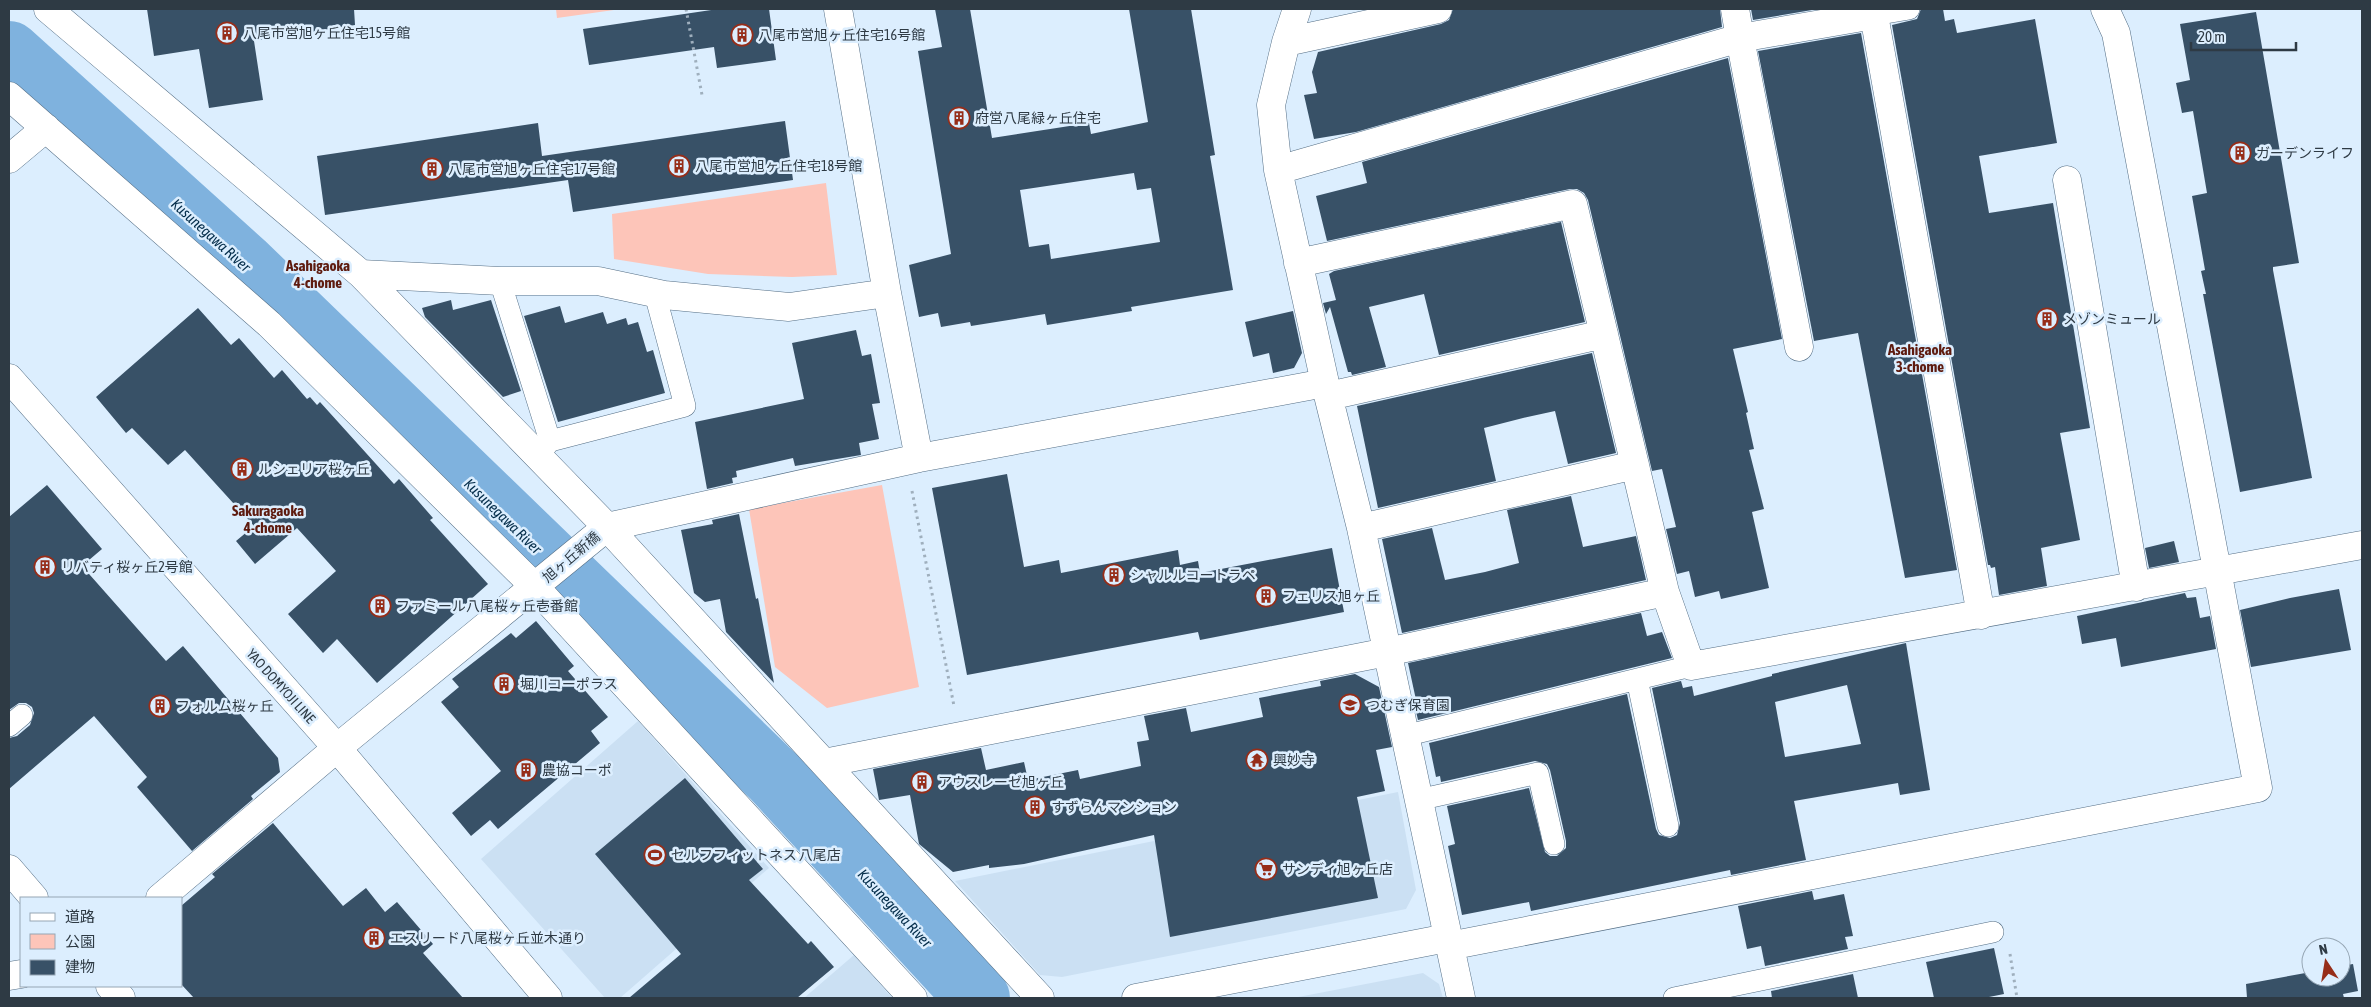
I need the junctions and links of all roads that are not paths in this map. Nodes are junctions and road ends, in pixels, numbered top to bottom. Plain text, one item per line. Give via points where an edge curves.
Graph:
1 (48, 9) edge
2 (838, 9) edge
3 (1297, 9) edge
4 (1438, 9) edge
5 (1734, 9) edge
6 (1910, 9) edge
7 (2105, 9) edge
8 (1874, 15) junction
9 (1740, 38) junction
10 (1286, 42) junction
11 (9, 96) edge
12 (46, 128) junction
13 (9, 159) edge
14 (1278, 170) junction
15 (2068, 180) dead end
16 (1298, 263) junction
17 (361, 274) junction
18 (500, 281) junction
19 (887, 293) junction
20 (655, 294) junction
21 (1604, 334) junction
22 (1799, 347) dead end
23 (9, 378) edge
24 (1327, 389) junction
25 (544, 448) junction
26 (912, 460) junction
27 (1635, 465) junction
28 (607, 527) junction
29 (1361, 528) junction
30 (2362, 546) edge
31 (2216, 573) junction
32 (535, 587) junction
33 (2136, 587) junction
34 (1665, 592) junction
35 (1981, 615) junction
36 (1387, 652) junction
37 (1691, 666) junction
38 (1638, 679) junction
39 (1404, 736) junction
40 (337, 748) junction
41 (824, 763) junction
42 (1418, 800) junction
43 (1668, 826) dead end
44 (1554, 844) dead end
45 (9, 869) edge
46 (33, 897) edge
47 (161, 897) edge
48 (1994, 932) road end
49 (1448, 942) junction
50 (111, 987) edge
51 (120, 998) edge
52 (548, 998) edge
53 (913, 998) edge
54 (1040, 998) edge
55 (1136, 998) edge
56 (1461, 998) edge
57 (1674, 998) edge

1 - 17 street
2 - 19 street
3 - 10 street
4 - 10 street
5 - 9 street
6 - 8 lane
7 - 31 street via 2116,33
8 - 9 street
8 - 35 street
9 - 14 street
9 - 22 street
10 - 14 street via 1271,105
11 - 12 street
12 - 13 street
12 - 32 street via 269,324
14 - 16 street
15 - 33 street
16 - 21 street via 1573,204
16 - 24 street
17 - 18 street
17 - 25 street
18 - 20 street via 598,281
18 - 25 lane
19 - 20 street via 789,307
19 - 26 street
20 - 25 lane via 686,406
21 - 24 street
21 - 27 street
23 - 40 street, YAO DOMYOJI LINE
24 - 26 street
24 - 29 street
25 - 28 street
26 - 28 street
27 - 29 street
27 - 34 street
28 - 32 street, 旭ヶ丘新橋
28 - 41 street
29 - 36 street
30 - 31 street
31 - 33 street
31 - 49 street via 2258,788
32 - 40 street, 旭ヶ丘新橋
32 - 53 street
33 - 35 street
34 - 36 street
34 - 37 street
35 - 37 street
36 - 39 street
36 - 41 street
37 - 38 lane
38 - 39 lane
38 - 43 lane
39 - 42 street
40 - 47 street, 旭ヶ丘新橋
40 - 52 street, YAO DOMYOJI LINE
41 - 54 street
42 - 44 lane via 1538,773
42 - 49 street
45 - 46 street
48 - 57 lane
49 - 55 street
49 - 56 street
50 - 51 street

